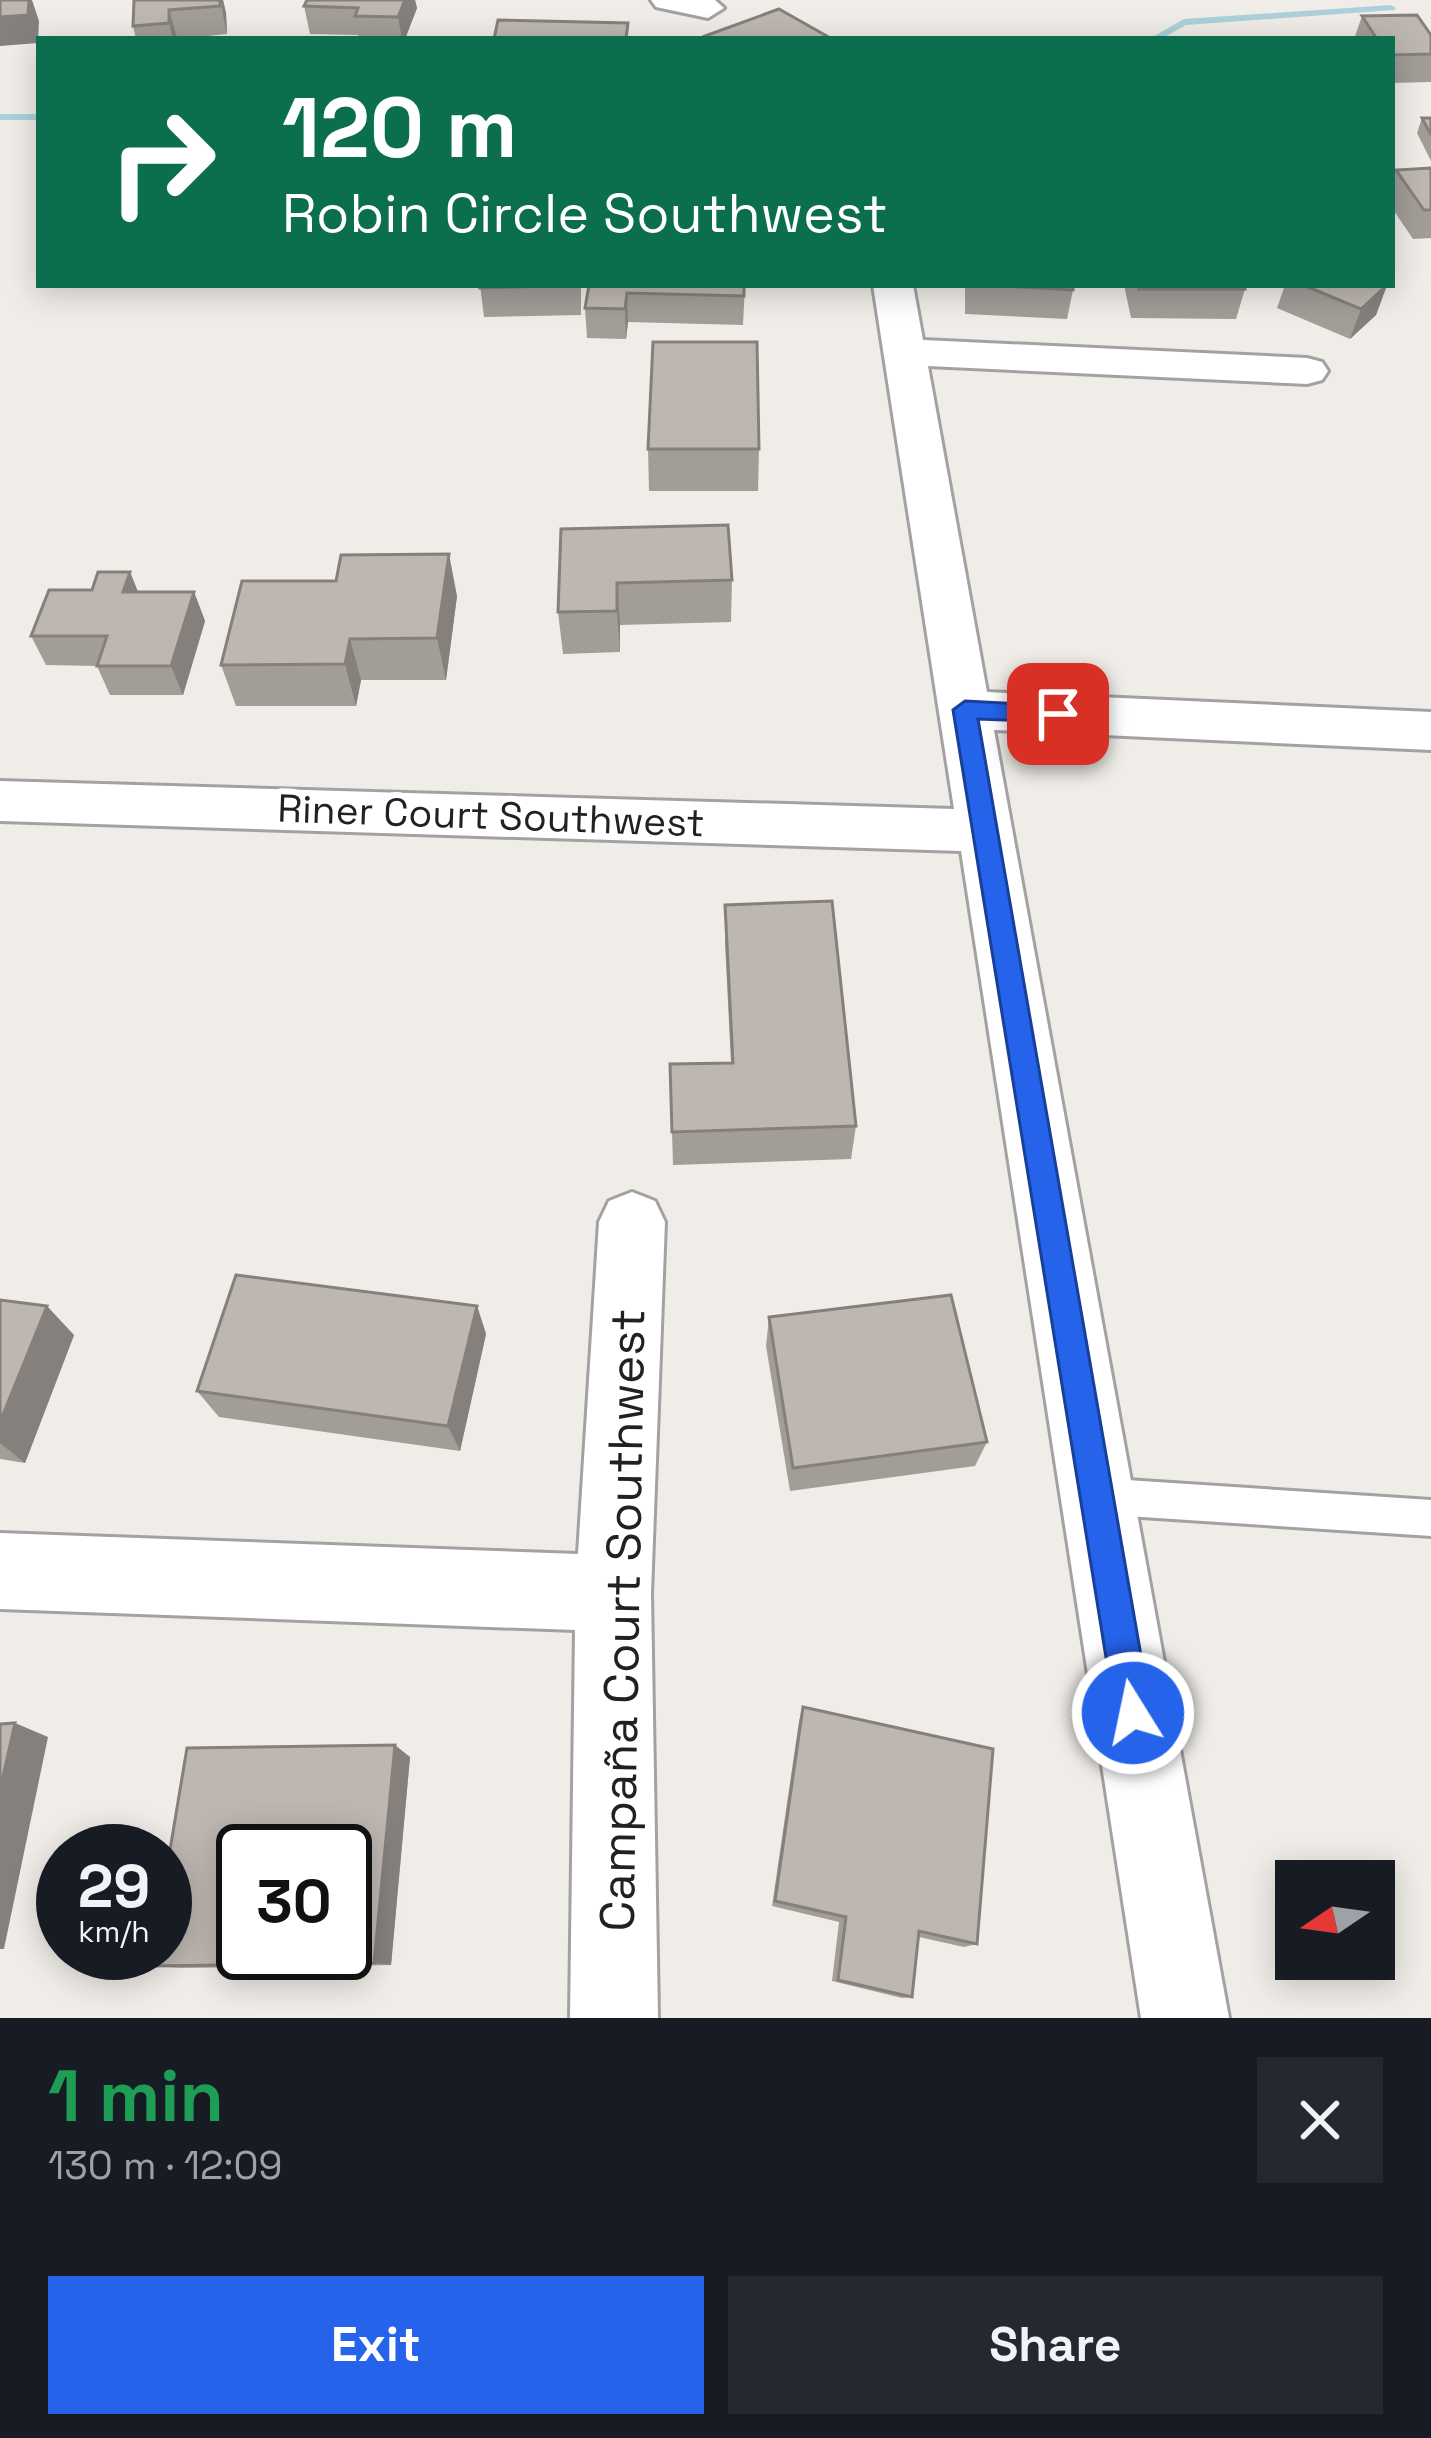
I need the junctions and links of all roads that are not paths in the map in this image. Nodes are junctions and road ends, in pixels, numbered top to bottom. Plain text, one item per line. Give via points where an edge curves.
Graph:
1 (668, 0) edge
2 (708, 8) dead end
3 (894, 288) edge
4 (905, 352) junction
5 (1307, 371) dead end
6 (965, 710) junction
7 (1431, 731) edge
8 (0, 801) edge
9 (981, 831) junction
10 (632, 1222) dead end
11 (1096, 1496) junction
12 (1431, 1518) edge
13 (0, 1570) edge
14 (613, 1593) junction
15 (614, 2018) edge
16 (1185, 2018) edge

1 - 2 street
3 - 4 street
4 - 5 street
4 - 6 street
6 - 7 street
6 - 9 street
8 - 9 street, Riner Court Southwest
9 - 11 street
10 - 14 street, Campaña Court Southwest
11 - 12 lane
11 - 16 street
13 - 14 street
14 - 15 street, Campaña Court Southwest

